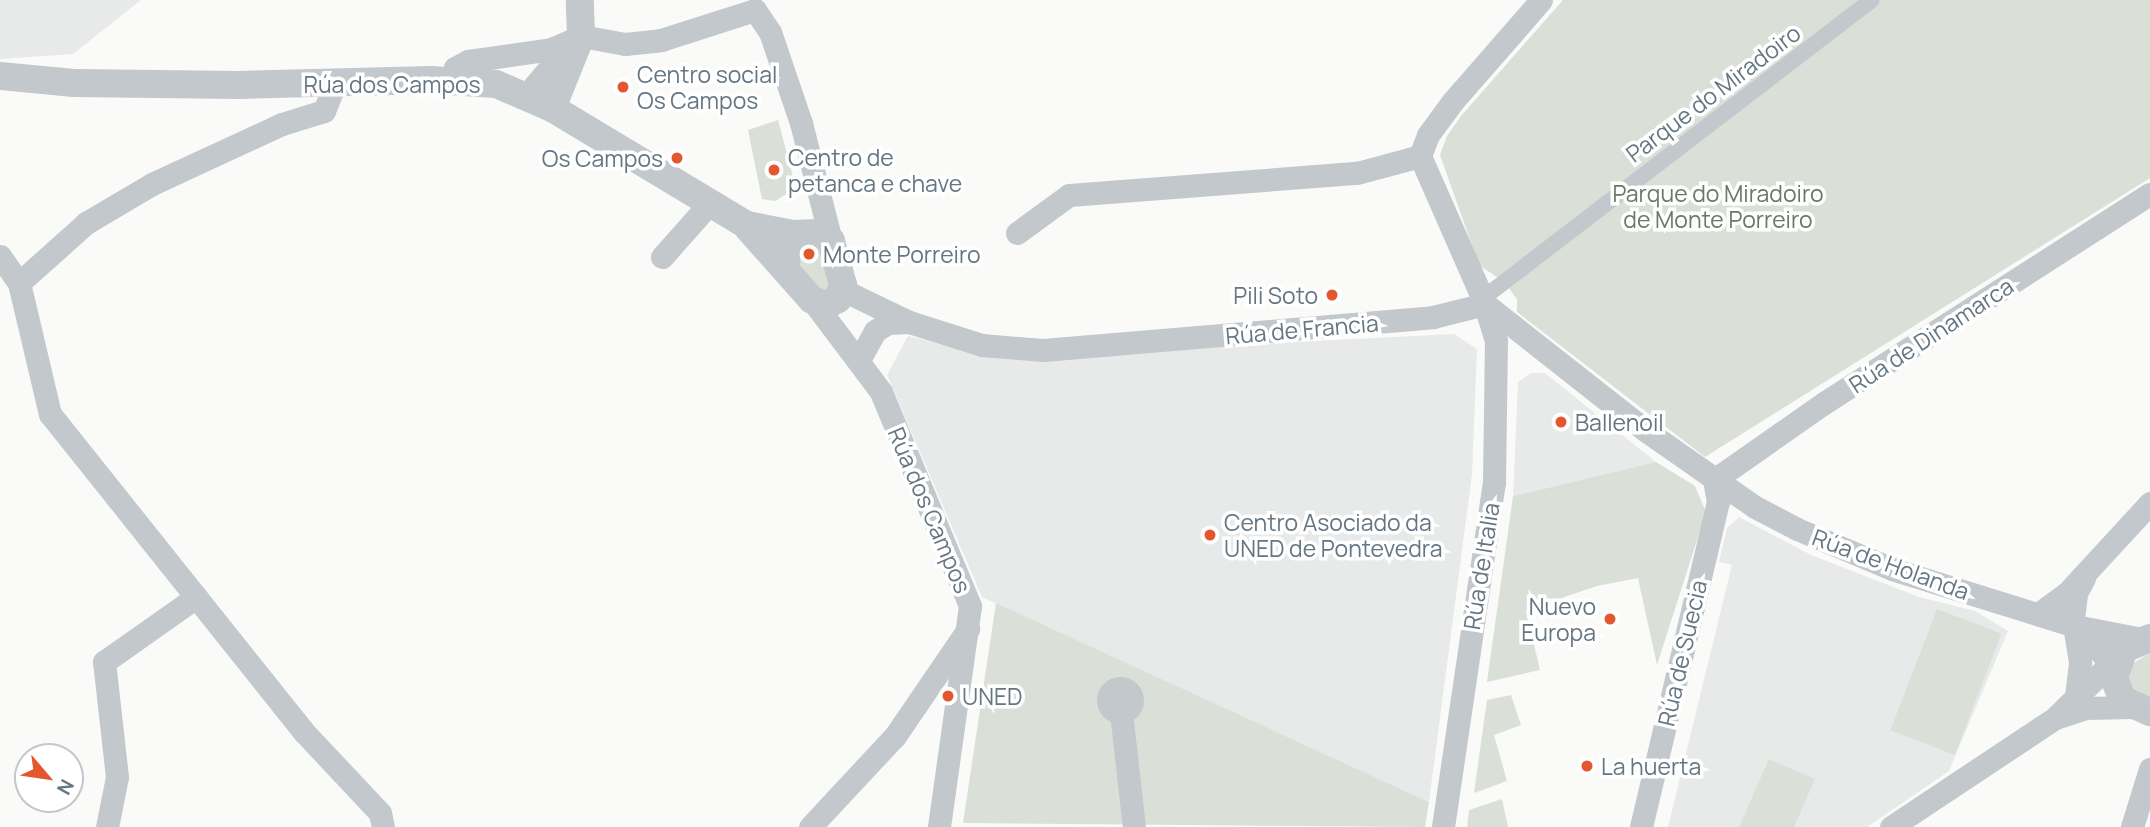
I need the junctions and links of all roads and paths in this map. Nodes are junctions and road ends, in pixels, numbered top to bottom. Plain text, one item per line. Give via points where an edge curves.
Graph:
1 (580, 0) edge
2 (1541, 0) edge
3 (1871, 0) edge
4 (757, 5) edge
5 (581, 36) junction
6 (0, 76) edge
7 (454, 81) junction
8 (335, 83) junction
9 (541, 102) junction
10 (1420, 156) junction
11 (2150, 194) edge
12 (710, 203) junction
13 (747, 225) junction
14 (1017, 233) dead end
15 (793, 234) junction
16 (831, 241) junction
17 (0, 256) edge
18 (662, 257) dead end
19 (786, 267) junction
20 (19, 283) junction
21 (842, 285) junction
22 (813, 300) junction
23 (1484, 302) junction
24 (909, 322) junction
25 (859, 360) junction
26 (1714, 480) junction
27 (2150, 503) edge
28 (2087, 572) junction
29 (196, 597) junction
30 (2038, 614) junction
31 (2075, 626) junction
32 (968, 629) junction
33 (2101, 631) junction
34 (2146, 638) edge
35 (2115, 667) junction
36 (2076, 696) junction
37 (2141, 710) edge
38 (1121, 712) dead end
39 (2055, 718) junction
40 (2150, 769) edge
41 (107, 827) edge
42 (383, 827) edge
43 (810, 827) edge
44 (939, 827) edge
45 (1134, 827) edge
46 (1443, 827) edge
47 (1641, 827) edge
48 (1891, 827) edge
49 (2132, 827) edge

1 - 5 street
2 - 10 street via 1454,101 1428,135
3 - 23 street, Parque do Miradoiro
4 - 5 street via 661,40 625,44
4 - 16 street via 801,123
5 - 7 street via 551,49 468,61 455,68
5 - 9 street
6 - 8 street, Rúa dos Campos via 74,83
7 - 8 street, Rúa dos Campos
7 - 9 street, Rúa dos Campos via 496,84
8 - 20 street via 324,111 282,124 152,184 86,223
9 - 12 street, Rúa dos Campos
10 - 14 street via 1357,173 1069,195
10 - 23 street
11 - 26 street, Rúa de Dinamarca via 1824,403
12 - 13 street, Rúa dos Campos
12 - 18 street
13 - 15 street, Rúa dos Campos
13 - 19 street, Rúa dos Campos
15 - 16 street via 810,230
15 - 19 street via 786,247
16 - 21 street
17 - 20 street
19 - 22 street
20 - 29 street via 50,414
21 - 22 street via 832,304
21 - 24 street, Rúa de Francia via 849,293
22 - 25 street, Rúa dos Campos
23 - 24 street, Rúa de Francia via 1419,319 1043,350 982,345
23 - 26 street
23 - 46 street, Rúa de Italia via 1496,341 1494,482
24 - 25 street via 888,323 876,331
25 - 32 street, Rúa dos Campos via 881,392 970,606
26 - 30 street, Rúa de Holanda via 1840,551
26 - 47 street, Rúa de Suecia via 1718,502
27 - 28 street
28 - 30 street
28 - 31 street via 2076,593
28 - 33 street via 2085,594
29 - 41 street via 104,662 117,777
29 - 42 street via 303,731 380,813
30 - 31 street, Rúa de Holanda
31 - 33 street, Rúa de Holanda
31 - 35 street, Rúa de Holanda
31 - 36 street via 2080,662
32 - 43 street via 895,736
32 - 44 street, Rúa dos Campos
33 - 34 street, Rúa de Holanda
34 - 35 street via 2124,649
35 - 36 street
35 - 37 street via 2117,690
36 - 39 street
37 - 39 street via 2086,708
38 - 45 street
39 - 48 street
40 - 49 street

